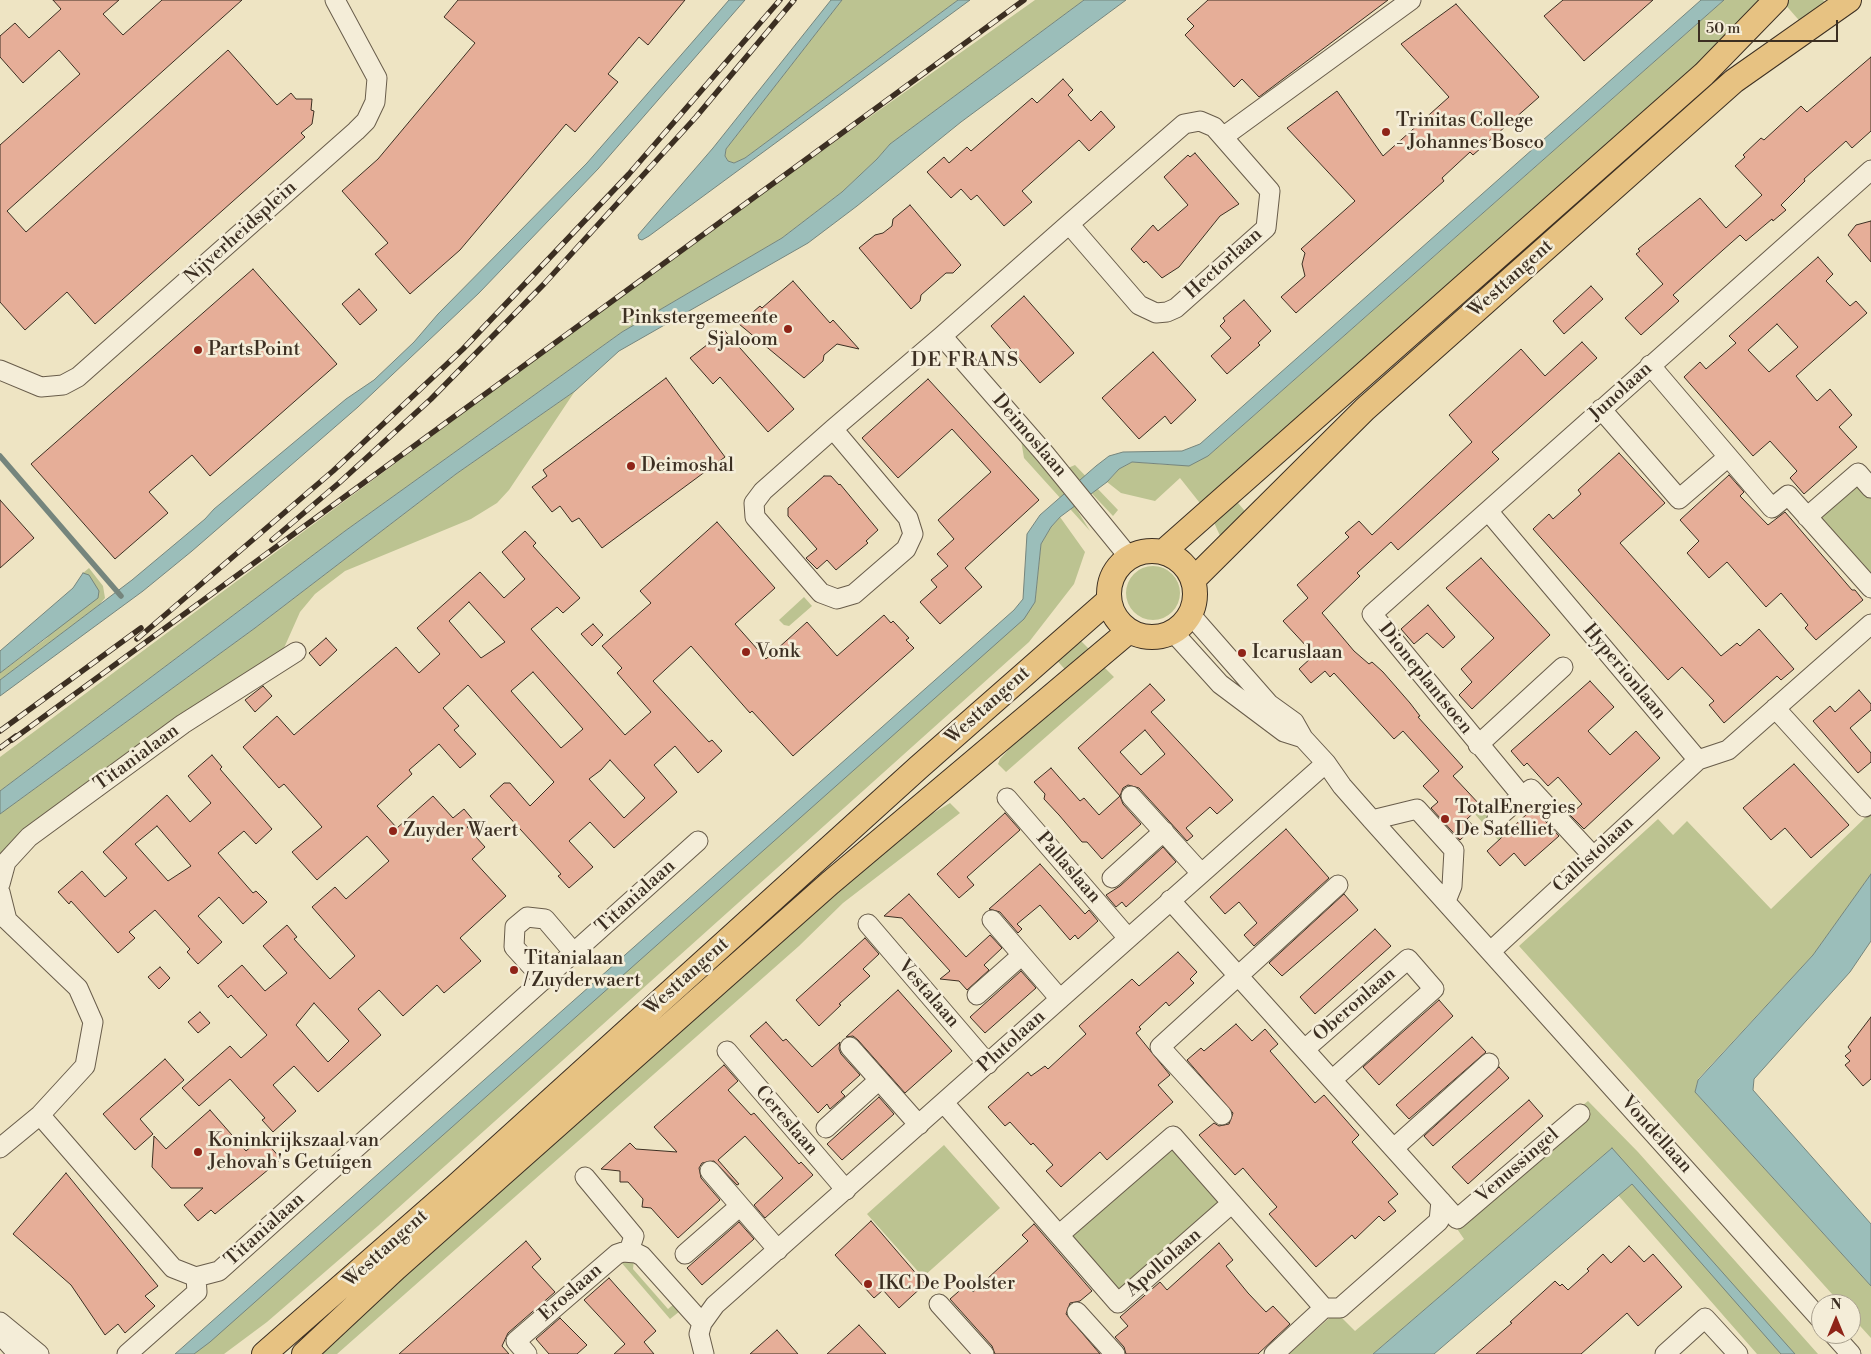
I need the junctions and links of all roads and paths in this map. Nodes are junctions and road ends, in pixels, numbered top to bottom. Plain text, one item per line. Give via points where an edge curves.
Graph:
1 (334, 0) edge
2 (1411, 0) edge
3 (1776, 0) edge
4 (1849, 0) edge
5 (1223, 137) junction
6 (1871, 170) edge
7 (1069, 224) junction
8 (942, 336) junction
9 (1650, 365) junction
10 (0, 370) edge
11 (1601, 409) junction
12 (833, 430) junction
13 (1728, 457) junction
14 (1871, 488) edge
15 (1488, 511) junction
16 (1807, 516) junction
17 (1163, 552) junction
18 (1130, 557) junction
19 (1193, 580) junction
20 (1871, 588) edge
21 (1109, 600) junction
22 (1190, 614) junction
23 (1372, 614) joint
24 (1871, 624) edge
25 (1129, 631) junction
26 (1173, 632) junction
27 (296, 652) dead end
28 (1563, 668) dead end
29 (1775, 708) junction
30 (1303, 738) junction
31 (1478, 744) junction
32 (1698, 760) junction
33 (1326, 763) junction
34 (1531, 790) dead end
35 (1131, 796) dead end
36 (1007, 798) dead end
37 (1865, 807) dead end
38 (1497, 818) dead end
39 (1372, 820) junction
40 (1164, 831) junction
41 (698, 841) dead end
42 (1594, 856) junction
43 (1201, 873) junction
44 (1112, 878) dead end
45 (0, 884) edge
46 (1338, 885) dead end
47 (0, 892) edge
48 (1170, 900) junction
49 (1446, 901) junction
50 (992, 920) dead end
51 (868, 924) dead end
52 (1128, 938) junction
53 (1491, 951) junction
54 (574, 953) junction
55 (1022, 955) junction
56 (1239, 976) junction
57 (544, 980) junction
58 (977, 995) dead end
59 (1060, 999) junction
60 (850, 1047) dead end
61 (1305, 1049) junction
62 (726, 1051) dead end
63 (1489, 1063) dead end
64 (988, 1064) junction
65 (879, 1080) junction
66 (1332, 1080) junction
67 (944, 1103) junction
68 (1580, 1114) dead end
69 (40, 1115) junction
70 (1222, 1115) dead end
71 (919, 1125) junction
72 (826, 1128) dead end
73 (0, 1148) edge
74 (1394, 1148) junction
75 (710, 1171) dead end
76 (586, 1178) dead end
77 (846, 1190) junction
78 (1441, 1201) junction
79 (1232, 1203) junction
80 (740, 1206) junction
81 (1457, 1219) joint
82 (1060, 1234) junction
83 (778, 1250) junction
84 (629, 1251) junction
85 (685, 1254) dead end
86 (196, 1277) junction
87 (939, 1304) dead end
88 (1332, 1308) junction
89 (1811, 1309) edge
90 (1077, 1312) dead end
91 (0, 1322) edge
92 (702, 1323) junction
93 (0, 1334) edge
94 (1842, 1344) edge
95 (521, 1348) edge
96 (16, 1353) edge
97 (39, 1354) edge
98 (127, 1354) edge
99 (264, 1354) edge
100 (304, 1354) edge
101 (704, 1354) edge
102 (984, 1354) edge
103 (1115, 1354) edge
104 (1274, 1354) edge
105 (1665, 1354) edge
106 (1738, 1354) edge
107 (1851, 1354) edge

1 - 10 street, Nijverheidsplein via 377,78 375,102 366,121 78,377 62,385 42,387
2 - 5 street
3 - 17 main road, Westtangent via 1704,74
4 - 19 main road, Westtangent via 1734,81 1365,409
5 - 7 street, Hectorlaan via 1207,122 1184,124
5 - 7 street, Hectorlaan via 1269,188 1266,228 1176,308 1156,313 1139,305
6 - 9 street, Junolaan
7 - 8 street, Hectorlaan
8 - 12 street
8 - 18 street, Deimoslaan
9 - 11 street, Junolaan
9 - 13 street
11 - 13 street via 1679,499
11 - 15 street, Junolaan
12 - 12 street via 764,479 754,503 755,518 821,593 846,598 906,549 913,534 908,518
13 - 16 street via 1772,508 1788,495
14 - 16 street via 1858,474
15 - 23 street, Junolaan
15 - 32 street, Hyperionlaan
16 - 20 street
17 - 18 main road via 1140,552
17 - 19 main road via 1185,566
18 - 21 main road via 1113,576
19 - 22 main road via 1195,598
21 - 25 main road via 1116,618
21 - 99 main road, Westtangent via 919,767 455,1187
22 - 26 main road
22 - 30 street via 1269,704 1294,722
23 - 31 street, Dioneplantsoen
24 - 29 street
25 - 26 main road via 1151,638
25 - 100 main road, Westtangent via 830,883 404,1261
26 - 30 street via 1220,684 1284,732
27 - 45 street, Titanialaan via 183,724 29,838 6,862
28 - 31 street, Dioneplantsoen
29 - 32 street via 1728,750
29 - 37 street
30 - 33 street
31 - 38 street, Dioneplantsoen via 1522,796
32 - 42 street, Callistolaan
33 - 39 street
33 - 43 street, Plutolaan
34 - 42 street
35 - 40 street
36 - 52 street, Pallaslaan
39 - 49 street
39 - 49 street via 1417,809 1454,850 1452,886
40 - 43 street
40 - 44 street
41 - 54 street, Titanialaan
42 - 53 street, Callistolaan
43 - 48 street, Plutolaan
46 - 56 street
47 - 69 street via 7,920 78,988 93,1022 85,1066
48 - 52 street, Plutolaan
48 - 56 street, Oberonlaan
49 - 53 street
50 - 55 street
51 - 64 street, Vestalaan
52 - 59 street, Plutolaan
53 - 89 street, Vondellaan
54 - 57 street, Titanialaan
54 - 57 street via 544,919 527,917 515,927 514,947
55 - 58 street
55 - 59 street
56 - 61 street, Oberonlaan
56 - 70 street via 1160,1047
57 - 86 street, Titanialaan via 219,1271
59 - 64 street, Plutolaan
60 - 65 street
61 - 66 street, Oberonlaan
61 - 66 street, Oberonlaan via 1408,959 1434,989
62 - 77 street, Cereslaan
63 - 74 street
64 - 67 street, Plutolaan
65 - 71 street
65 - 72 street
66 - 74 street, Oberonlaan
67 - 71 street, Plutolaan
67 - 82 street, Apollolaan
68 - 81 street, Venussingel
69 - 73 street
69 - 86 street via 173,1268
71 - 77 street, Plutolaan
74 - 78 street, Oberonlaan
75 - 80 street
76 - 84 street via 634,1236
77 - 83 street, Plutolaan
78 - 81 street, Oberonlaan
78 - 88 street via 1438,1222
79 - 82 street via 1172,1136
79 - 82 street, Apollolaan via 1118,1303
79 - 88 street
80 - 83 street
80 - 85 street
83 - 92 street, Plutolaan via 715,1305
84 - 92 street via 642,1256
84 - 95 street, Eroslaan via 617,1254
86 - 98 street via 197,1292
87 - 102 street
88 - 104 street
90 - 103 street
91 - 97 street
92 - 101 street via 699,1334
93 - 96 street
94 - 107 street
105 - 106 street via 1705,1318

